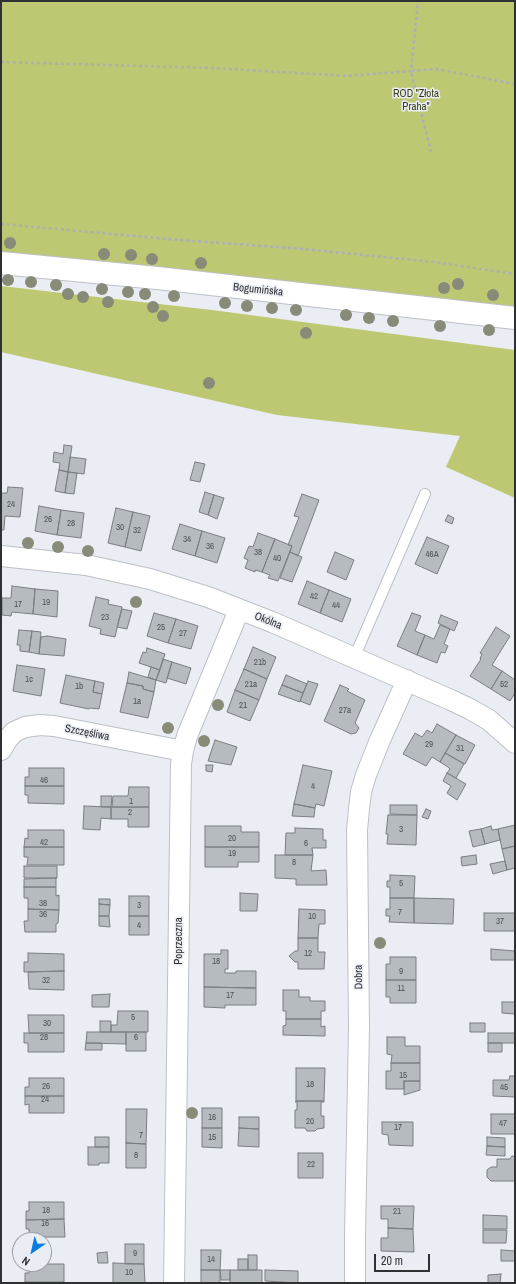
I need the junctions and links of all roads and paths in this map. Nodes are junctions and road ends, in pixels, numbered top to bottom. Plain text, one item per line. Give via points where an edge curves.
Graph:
1 (418, 1) edge
2 (1, 62) edge
3 (411, 71) junction
4 (515, 84) edge
5 (431, 152) dead end
6 (1, 224) edge
7 (1, 263) edge
8 (515, 274) edge
9 (515, 318) edge
10 (425, 494) dead end
11 (1, 556) edge
12 (239, 610) junction
13 (354, 658) junction
14 (407, 680) junction
15 (515, 743) edge
16 (1, 750) edge
17 (183, 751) junction
18 (174, 1283) edge
19 (355, 1283) edge

1 - 3 path
2 - 3 path via 212,68 348,76
3 - 4 path via 436,69
3 - 5 path
6 - 8 path via 304,248 434,262
7 - 9 street, Bogumińska
10 - 13 lane
11 - 12 street, Okólna via 86,565 123,573 180,588
12 - 13 street, Okólna
12 - 17 street, Poprzeczna
13 - 14 street, Okólna
14 - 15 street, Okólna via 489,720
14 - 19 street, Dobra via 366,775 361,792 357,830 359,1029
16 - 17 street, Szczęśliwa via 14,732 40,725
17 - 18 street, Poprzeczna via 180,807

